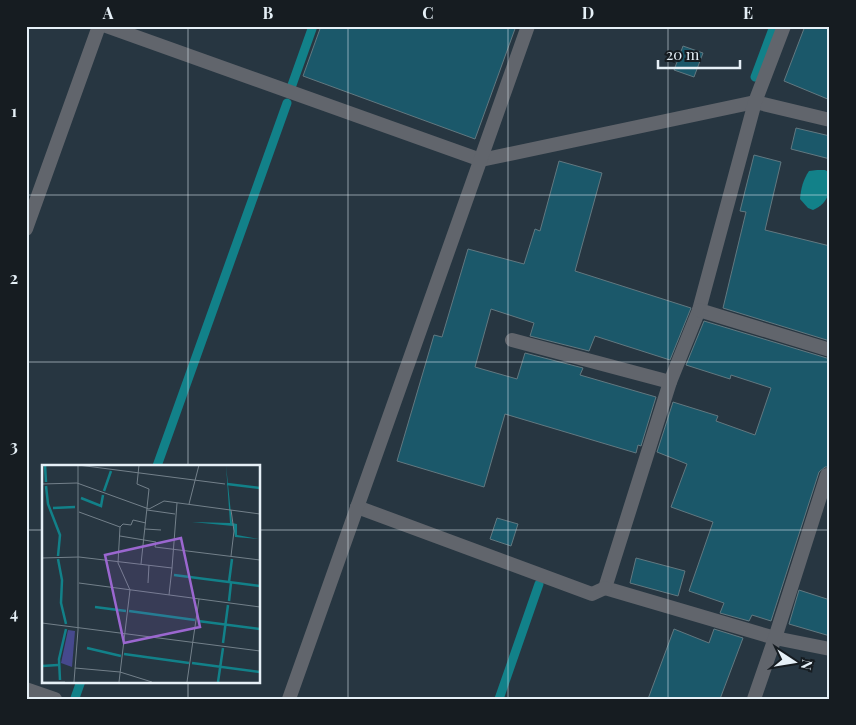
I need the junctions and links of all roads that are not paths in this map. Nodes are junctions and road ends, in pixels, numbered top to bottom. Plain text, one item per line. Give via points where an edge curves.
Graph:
1 (99, 26) edge
2 (106, 26) edge
3 (528, 26) edge
4 (784, 26) edge
5 (755, 102) junction
6 (830, 120) edge
7 (481, 160) junction
8 (26, 229) edge
9 (699, 310) junction
10 (512, 340) dead end
11 (830, 350) edge
12 (670, 382) junction
13 (830, 476) edge
14 (357, 507) junction
15 (605, 588) junction
16 (775, 638) junction
17 (830, 649) edge
18 (26, 689) edge
19 (55, 699) edge
20 (289, 699) edge
21 (754, 699) edge

1 - 8 street
2 - 7 street
3 - 7 street
4 - 5 street
5 - 6 street
5 - 7 street
5 - 9 street
7 - 14 street
9 - 11 street
9 - 12 street
10 - 12 street
12 - 15 street
13 - 16 street via 827,475
14 - 15 street via 592,594
14 - 20 street
15 - 16 street
16 - 17 street
16 - 21 street
18 - 19 street

